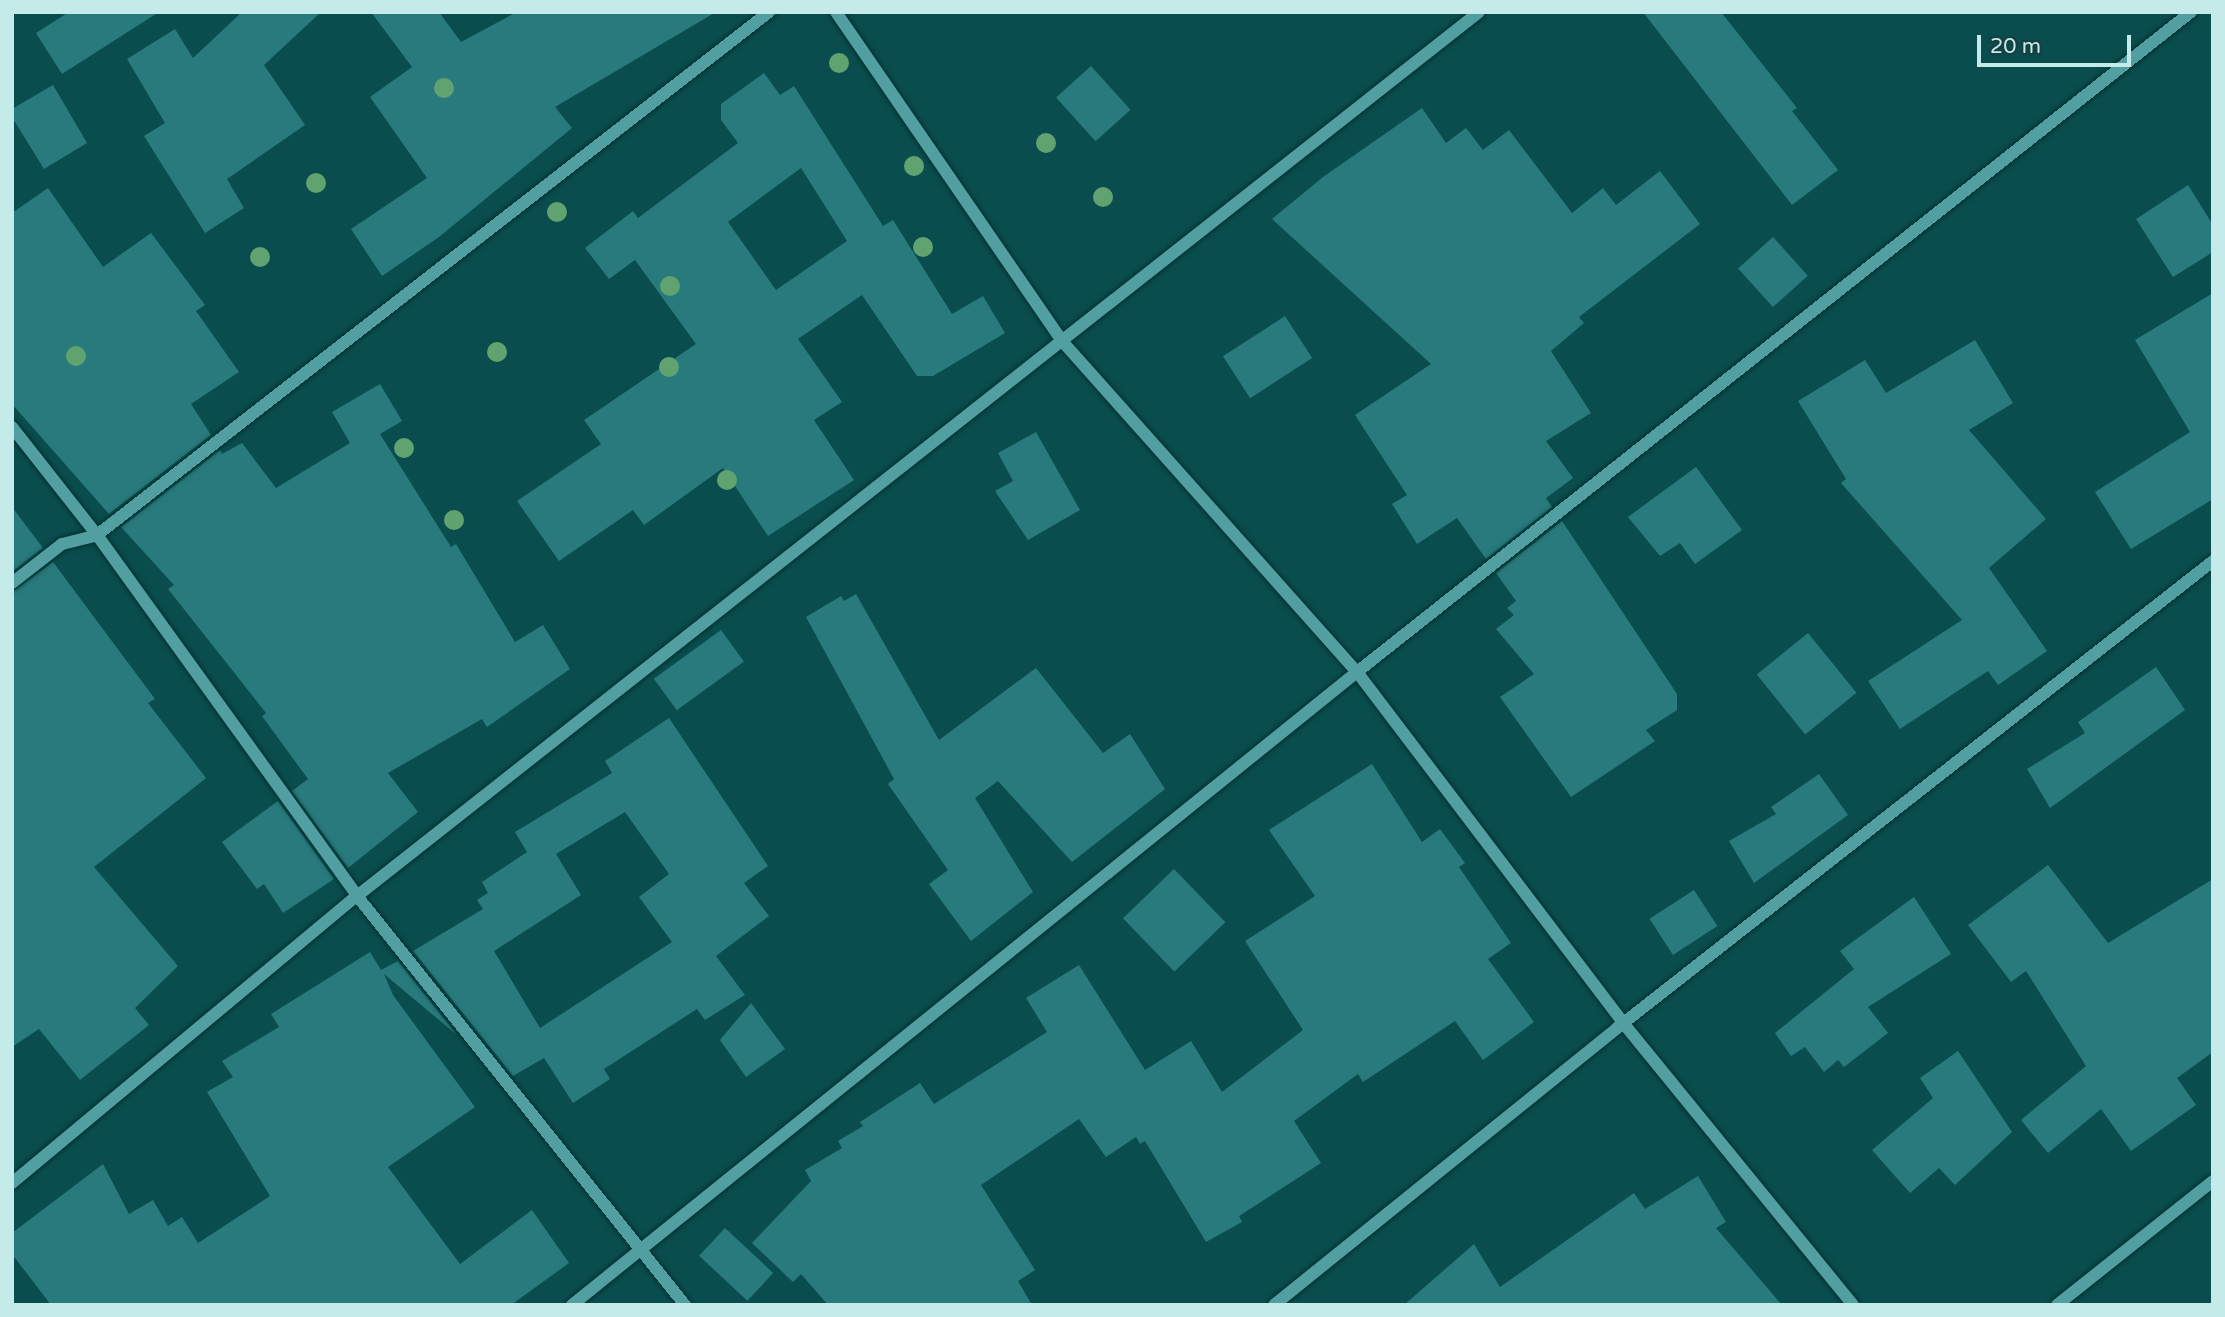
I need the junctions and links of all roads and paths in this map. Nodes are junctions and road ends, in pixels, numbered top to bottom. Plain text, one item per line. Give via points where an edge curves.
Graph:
1 (769, 12) edge
2 (836, 12) edge
3 (1479, 12) edge
4 (2191, 12) edge
5 (1062, 341) junction
6 (12, 427) edge
7 (97, 535) junction
8 (2213, 561) edge
9 (12, 583) edge
10 (1357, 672) junction
11 (357, 895) junction
12 (1624, 1024) junction
13 (2213, 1181) edge
14 (12, 1183) edge
15 (641, 1250) junction
16 (572, 1305) edge
17 (685, 1305) edge
18 (1274, 1305) edge
19 (1853, 1305) edge
20 (2057, 1305) edge

1 - 7 street
2 - 5 street
3 - 5 street
4 - 10 street
5 - 10 street
5 - 11 street
6 - 7 street
7 - 9 street via 62,544
7 - 11 street
8 - 12 street
10 - 12 street
10 - 15 street
11 - 14 street
11 - 15 street
12 - 18 street
12 - 19 street
13 - 20 street
15 - 16 street
15 - 17 street

